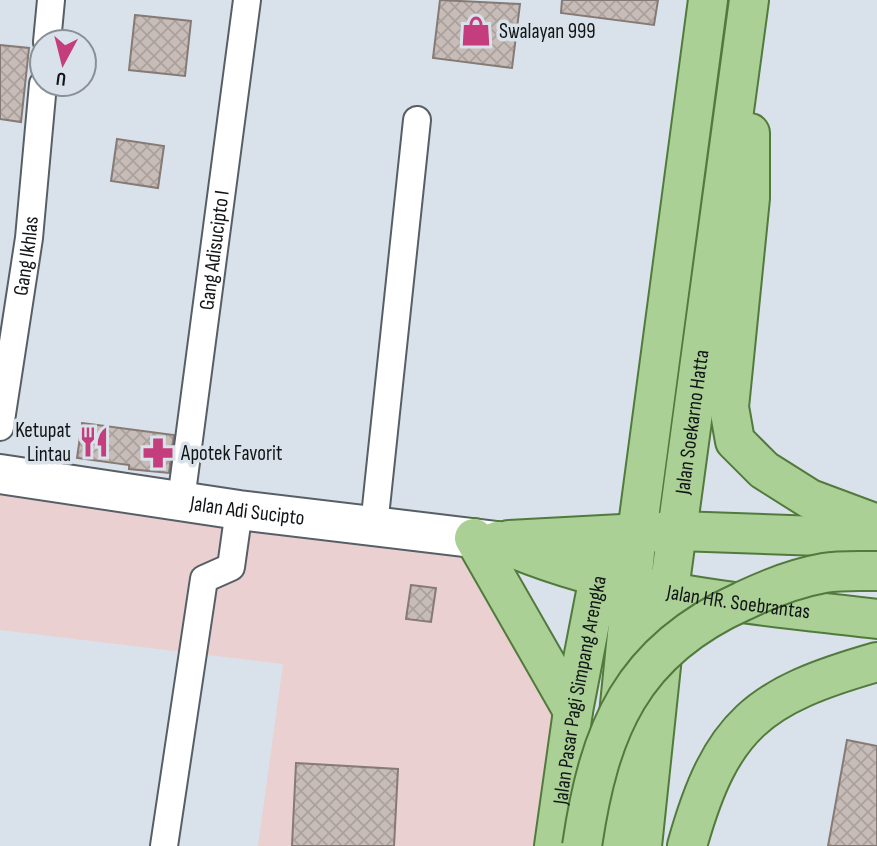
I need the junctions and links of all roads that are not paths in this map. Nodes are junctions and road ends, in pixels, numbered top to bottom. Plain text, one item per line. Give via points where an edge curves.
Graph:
1 (51, 0) edge
2 (247, 0) edge
3 (708, 0) edge
4 (749, 0) edge
5 (48, 28) edge
6 (740, 58) junction
7 (42, 98) edge
8 (416, 120) dead end
9 (0, 427) edge
10 (0, 474) edge
11 (181, 500) junction
12 (239, 510) junction
13 (877, 524) edge
14 (373, 526) junction
15 (678, 531) junction
16 (621, 534) junction
17 (877, 538) edge
18 (486, 540) junction
19 (877, 570) edge
20 (634, 584) junction
21 (877, 620) edge
22 (877, 662) edge
23 (573, 711) junction
24 (164, 846) edge
25 (554, 846) edge
26 (582, 846) edge
27 (606, 846) edge
28 (642, 846) edge
29 (687, 846) edge

1 - 5 street
2 - 11 street, Gang Adisucipto I
3 - 16 main road, Jalan Soekarno Hatta
4 - 6 main road, Jalan Soekarno Hatta
6 - 13 main road via 749,116 750,198 729,407 735,441 764,470 810,499
6 - 15 main road, Jalan Soekarno Hatta
7 - 9 street, Gang Ikhlas via 29,238
8 - 14 street
10 - 11 main road, Jalan Adi Sucipto
11 - 12 main road, Jalan Adi Sucipto
12 - 14 main road, Jalan Adi Sucipto
12 - 24 street via 231,567 204,579
14 - 18 main road, Jalan Adi Sucipto
15 - 16 main road
15 - 17 main road
15 - 20 main road, Jalan Soekarno Hatta
16 - 18 main road, Jalan Adi Sucipto
16 - 20 main road, Jalan Soekarno Hatta
18 - 20 main road, Jalan Adi Sucipto
18 - 23 main road
19 - 26 main road, bridge via 824,573 766,590 699,622 665,648 631,692 612,728 589,797
20 - 21 main road, Jalan HR. Soebrantas
20 - 23 main road, Jalan Pasar Pagi Simpang Arengka
20 - 27 main road, Jalan Soekarno Hatta
20 - 28 main road, Jalan Soekarno Hatta
22 - 29 main road via 821,678 770,703 729,743 702,792
23 - 25 main road, Jalan Pasar Pagi Simpang Arengka

